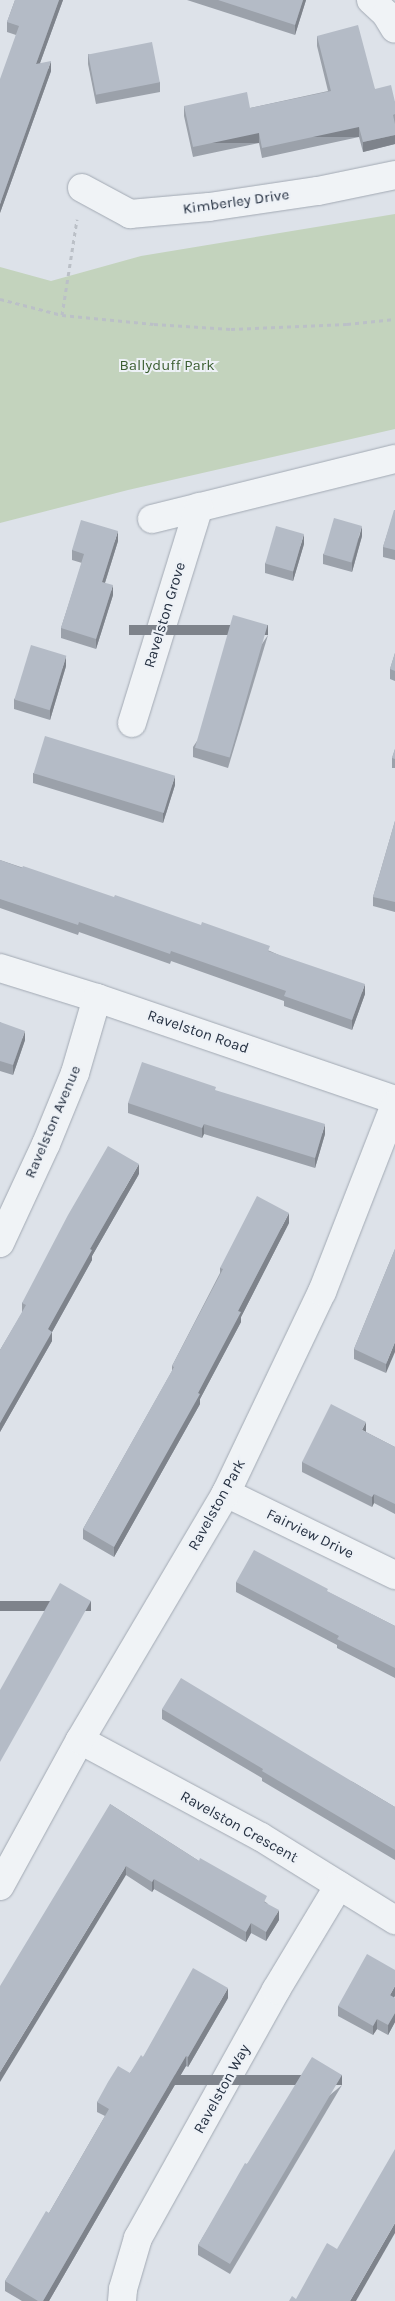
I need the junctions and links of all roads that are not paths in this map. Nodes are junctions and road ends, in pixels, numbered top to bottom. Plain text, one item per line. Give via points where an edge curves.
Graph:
1 (371, 0) edge
2 (395, 29) edge
3 (395, 175) edge
4 (82, 188) road end
5 (395, 460) edge
6 (199, 508) junction
7 (152, 519) dead end
8 (132, 723) dead end
9 (0, 968) edge
10 (97, 998) junction
11 (395, 1100) edge
12 (395, 1105) edge
13 (0, 1243) edge
14 (226, 1493) junction
15 (395, 1576) edge
16 (80, 1740) junction
17 (339, 1885) junction
18 (0, 1886) edge
19 (395, 1920) edge
20 (122, 2301) edge

1 - 2 street via 386,14
3 - 4 street, Kimberley Drive via 318,191 210,207 130,214
5 - 6 street
6 - 7 street
6 - 8 street, Ravelston Grove
9 - 10 street, Ravelston Road
10 - 11 street, Ravelston Road
10 - 13 street, Ravelston Avenue via 75,1073
12 - 14 street, Ravelston Park via 322,1292
14 - 15 street, Fairview Drive
14 - 16 street, Ravelston Park
16 - 17 street, Ravelston Crescent via 261,1837
16 - 18 street, Ravelston Park
17 - 19 street, Ravelston Crescent
17 - 20 street, Ravelston Way via 276,1990 138,2238

